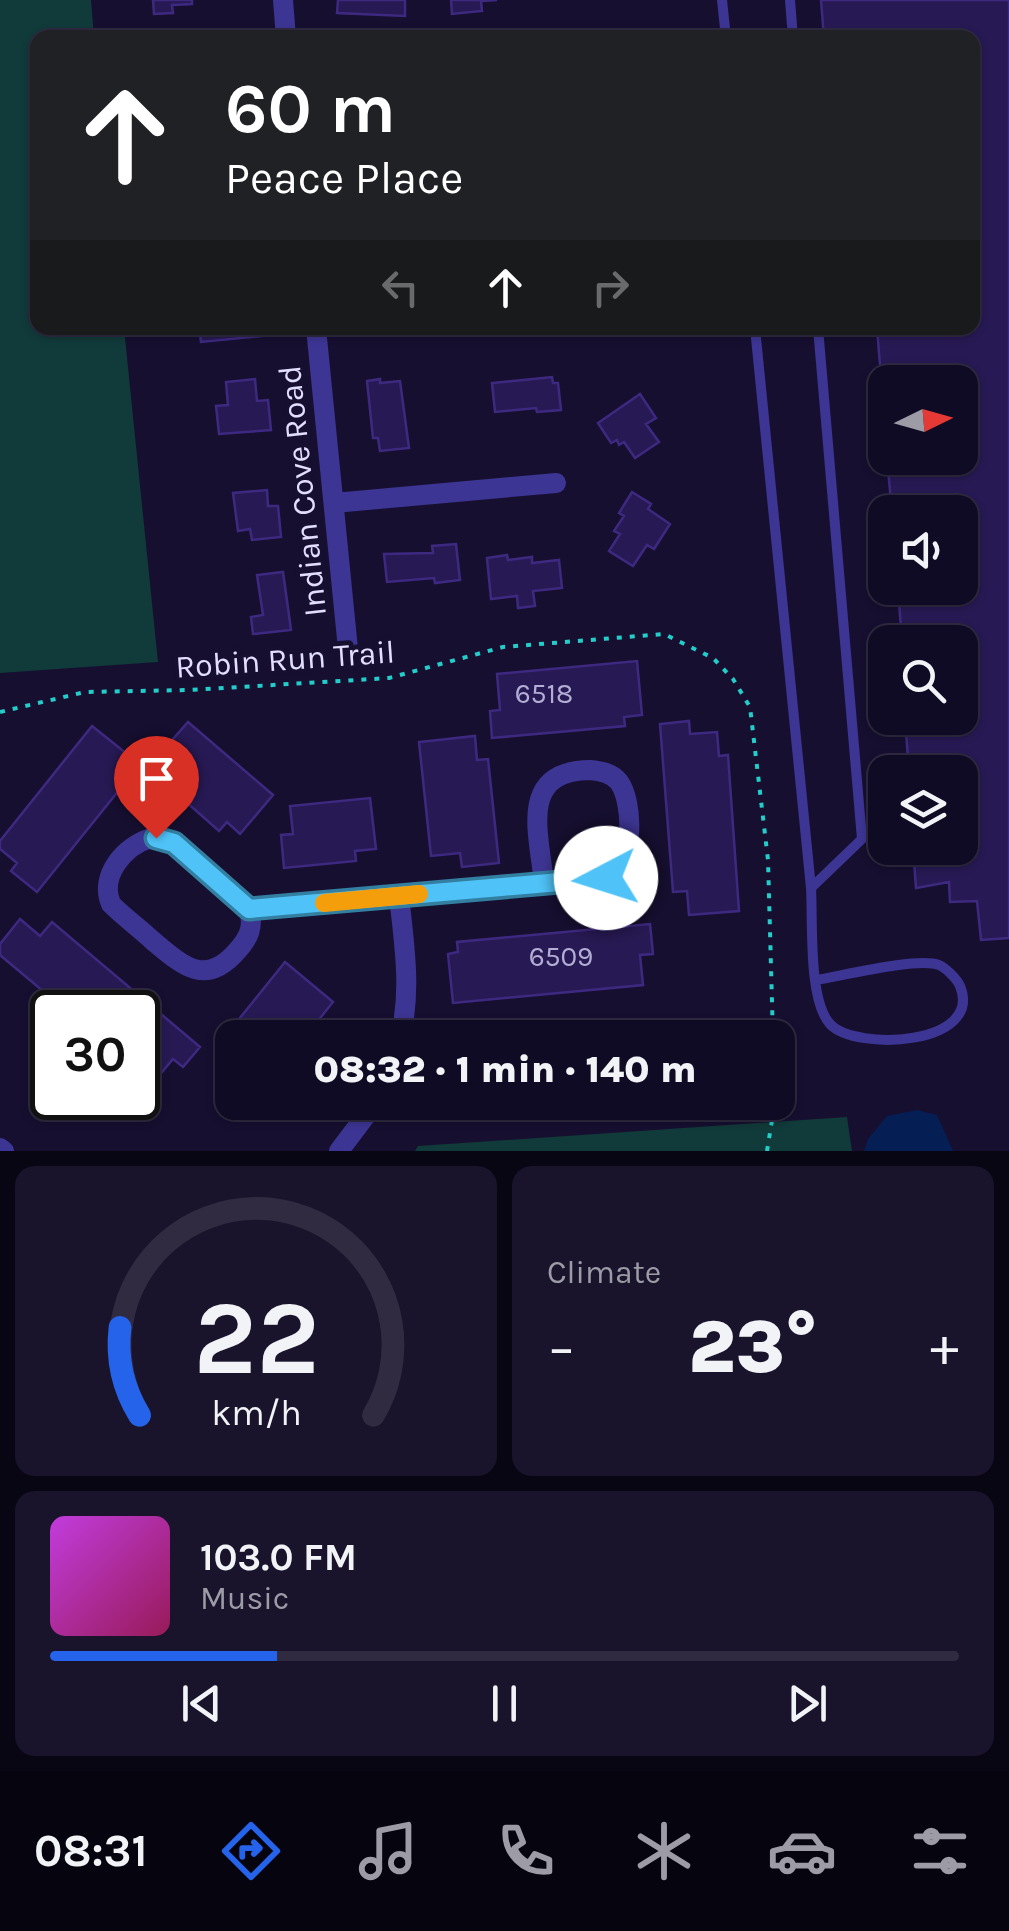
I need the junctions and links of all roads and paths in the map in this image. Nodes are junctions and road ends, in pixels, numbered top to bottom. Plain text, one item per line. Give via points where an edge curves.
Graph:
1 (282, 0) edge
2 (722, 0) edge
3 (790, 0) edge
4 (285, 30) edge
5 (725, 30) edge
6 (793, 30) edge
7 (317, 335) edge
8 (756, 335) edge
9 (819, 335) edge
10 (556, 483) dead end
11 (334, 503) junction
12 (348, 649) dead end
13 (0, 712) edge
14 (544, 883) junction
15 (810, 888) junction
16 (399, 896) junction
17 (249, 909) junction
18 (816, 980) junction
19 (402, 1020) edge
20 (772, 1020) edge
21 (362, 1120) edge
22 (772, 1120) edge
23 (339, 1151) edge
24 (768, 1151) edge

1 - 4 street
2 - 5 lane
3 - 6 lane
7 - 11 street, Indian Cove Road
8 - 15 lane
9 - 15 lane via 862,839
10 - 11 street
11 - 12 street, Indian Cove Road
13 - 20 path, Robin Run Trail via 85,692 388,678 504,647 664,634 713,658 750,707 768,860
14 - 14 street via 537,805 544,788 572,770 610,774 626,796 630,843 624,863 606,878
14 - 16 street
15 - 18 lane
16 - 17 street
16 - 19 street via 407,970
17 - 17 street via 166,838 138,842 107,884 115,908 196,970 222,966 245,942
18 - 18 lane via 818,1005 831,1025 890,1040 933,1036 957,1019 964,1000 959,982 940,965
21 - 23 street
22 - 24 path

